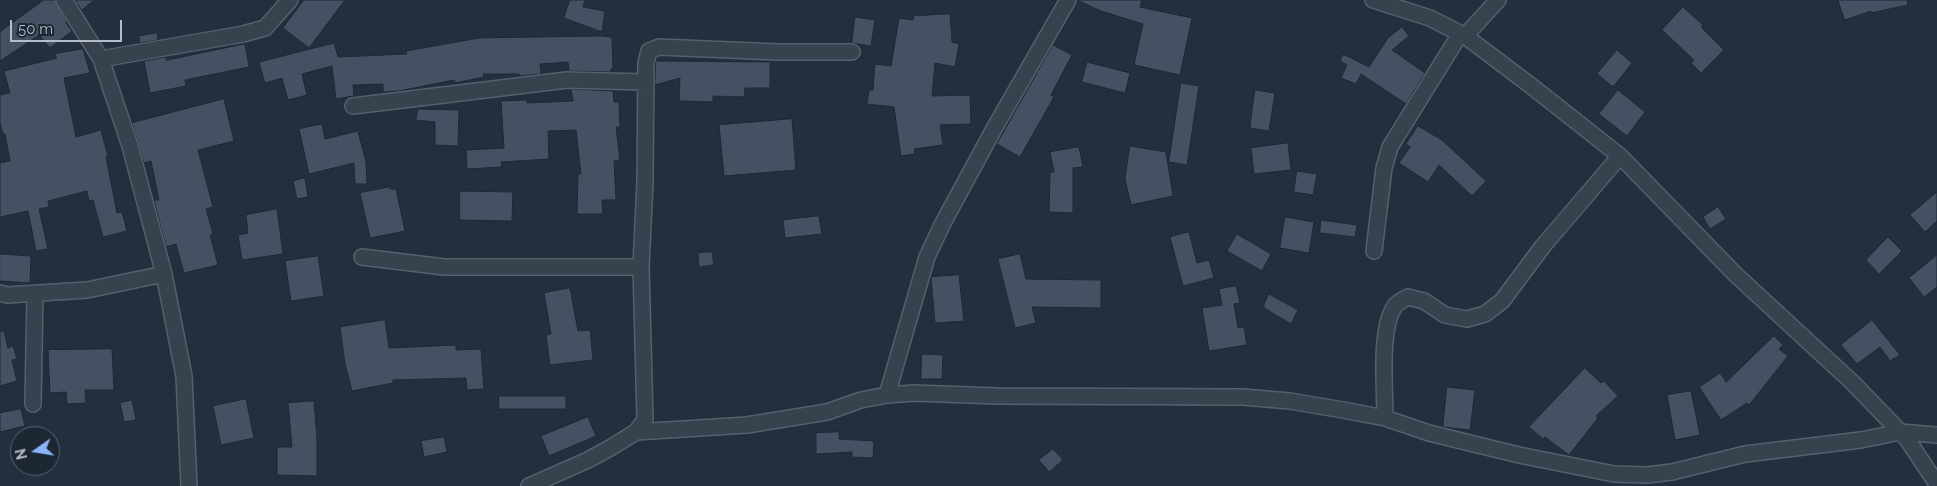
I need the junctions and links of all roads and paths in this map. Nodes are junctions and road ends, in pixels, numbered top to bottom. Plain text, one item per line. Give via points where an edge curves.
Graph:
1 (64, 0) edge
2 (290, 0) edge
3 (1068, 0) edge
4 (1373, 0) edge
5 (1498, 0) edge
6 (1462, 35) junction
7 (852, 52) dead end
8 (101, 59) junction
9 (646, 82) junction
10 (353, 106) dead end
11 (1620, 156) junction
12 (1374, 251) dead end
13 (362, 256) dead end
14 (641, 268) junction
15 (164, 274) junction
16 (0, 293) edge
17 (35, 293) junction
18 (888, 395) junction
19 (33, 404) dead end
20 (1384, 418) junction
21 (636, 432) junction
22 (1900, 432) junction
23 (1937, 435) edge
24 (1937, 484) edge
25 (189, 486) edge
26 (529, 486) edge

1 - 8 street
2 - 8 street via 265,28
3 - 18 street via 995,127 927,257
4 - 6 street via 1430,18
5 - 6 street
6 - 11 street
6 - 12 street via 1390,147 1384,168
7 - 9 street via 658,47 650,51
8 - 15 street via 130,146
9 - 10 street via 567,80
9 - 14 street
11 - 20 street via 1543,246 1502,301 1485,314 1467,319 1445,315 1424,301 1408,297 1396,305 1385,340
11 - 22 street via 1736,275 1853,383
13 - 14 street via 444,267
14 - 21 street via 646,407 645,420
15 - 17 street via 87,290
15 - 25 street via 184,376
16 - 17 street
17 - 19 street
18 - 20 street via 1243,397 1290,401
18 - 21 street via 827,412 747,425
20 - 22 street via 1429,433 1519,455 1614,474 1647,475 1746,454 1862,440
21 - 26 street via 588,460
22 - 23 street
22 - 24 street

